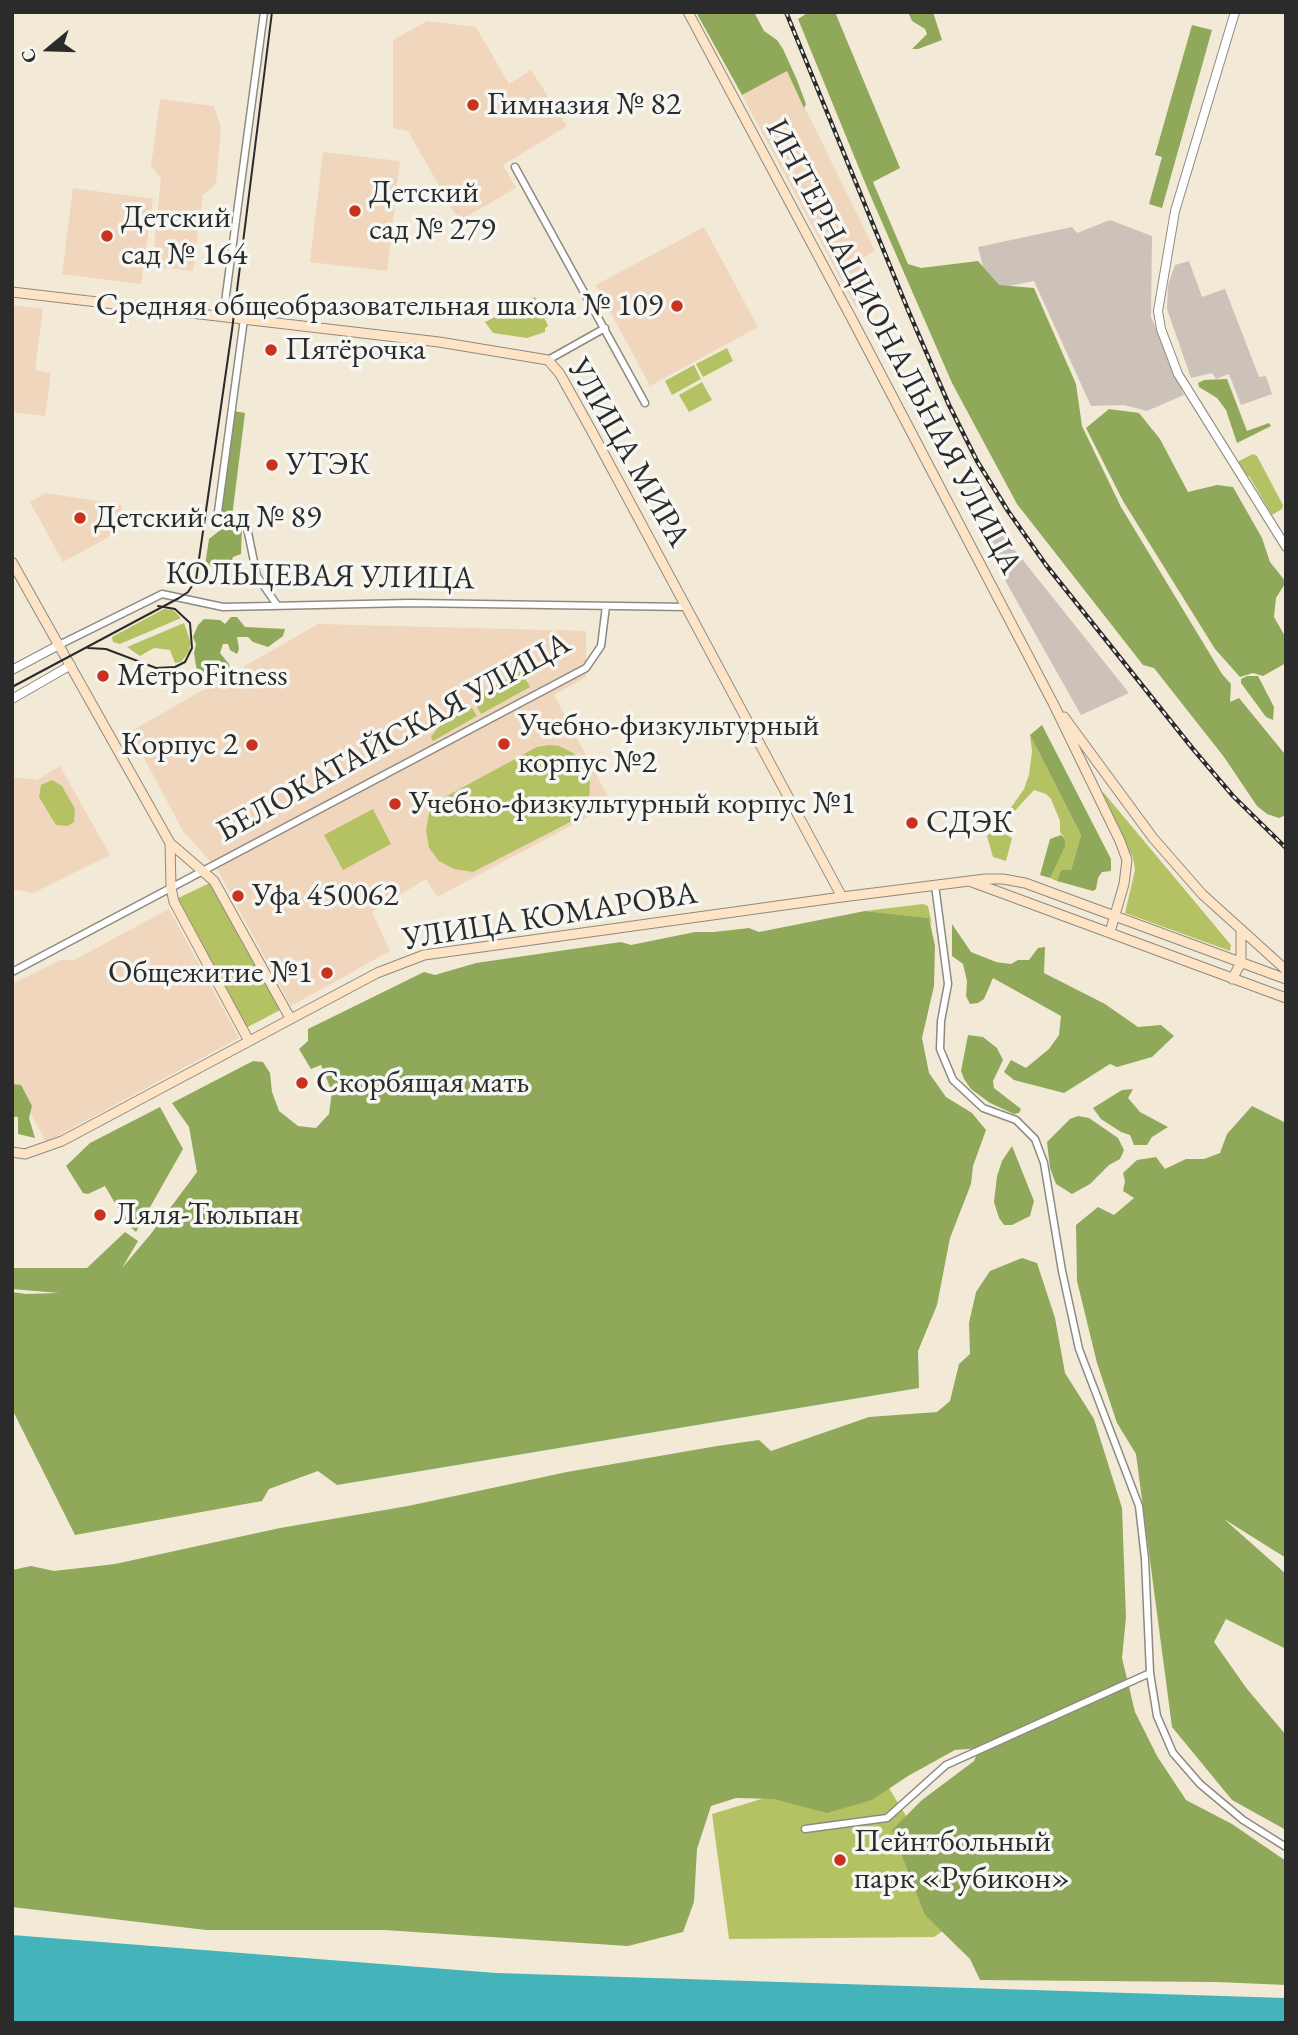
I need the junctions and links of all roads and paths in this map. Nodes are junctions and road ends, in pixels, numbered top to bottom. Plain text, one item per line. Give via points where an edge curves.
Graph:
1 (264, 12) edge
2 (688, 12) edge
3 (1235, 12) edge
4 (515, 167) dead end
5 (12, 292) edge
6 (223, 317) junction
7 (244, 319) junction
8 (605, 328) junction
9 (548, 360) junction
10 (645, 403) dead end
11 (1286, 547) edge
12 (12, 562) edge
13 (277, 605) junction
14 (606, 606) junction
15 (687, 607) junction
16 (59, 645) junction
17 (71, 665) junction
18 (12, 670) edge
19 (12, 699) edge
20 (1054, 705) junction
21 (170, 843) junction
22 (201, 872) junction
23 (971, 881) junction
24 (935, 886) junction
25 (171, 888) junction
26 (842, 897) junction
27 (1115, 917) junction
28 (1241, 929) junction
29 (1110, 932) junction
30 (1241, 963) junction
31 (1286, 970) edge
32 (12, 972) edge
33 (1232, 979) junction
34 (1286, 979) edge
35 (1286, 998) edge
36 (290, 1018) junction
37 (249, 1041) junction
38 (12, 1152) edge
39 (1150, 1673) junction
40 (805, 1829) dead end
41 (1286, 1847) edge

1 - 6 street
2 - 20 main road, ИНТЕРНАЦИОНАЛЬНАЯ УЛИЦА
3 - 11 street via 1175,211 1157,311 1178,374
4 - 8 street
5 - 6 main road, УЛИЦА МИРА
6 - 7 main road, УЛИЦА МИРА
7 - 9 main road, УЛИЦА МИРА
7 - 13 street via 217,519 246,523 257,576
8 - 9 street
8 - 10 street
9 - 15 main road, УЛИЦА МИРА via 575,400
12 - 16 main road
13 - 14 street, КОЛЬЦЕВАЯ УЛИЦА
13 - 16 street, КОЛЬЦЕВАЯ УЛИЦА via 223,607 162,594
14 - 15 street, КОЛЬЦЕВАЯ УЛИЦА
14 - 22 street, БЕЛОКАТАЙСКАЯ УЛИЦА via 601,646 586,668
15 - 26 main road, УЛИЦА МИРА
16 - 17 main road
16 - 18 street, КОЛЬЦЕВАЯ УЛИЦА
17 - 19 street
17 - 21 main road
20 - 27 main road, ИНТЕРНАЦИОНАЛЬНАЯ УЛИЦА via 1127,860
20 - 28 main road, ИНТЕРНАЦИОНАЛЬНАЯ УЛИЦА via 1153,838 1202,894
21 - 22 main road
21 - 25 main road
22 - 25 street, БЕЛОКАТАЙСКАЯ УЛИЦА
22 - 36 main road via 214,881
23 - 24 main road, УЛИЦА КОМАРОВА
23 - 27 main road, УЛИЦА КОМАРОВА via 1025,883
23 - 29 main road
24 - 26 main road, УЛИЦА КОМАРОВА
24 - 39 street via 948,984 940,1049 953,1080 983,1108 1016,1120 1035,1139 1044,1163 1079,1349 1139,1506
25 - 32 street, БЕЛОКАТАЙСКАЯ УЛИЦА
25 - 37 main road via 174,902
26 - 36 main road, УЛИЦА КОМАРОВА via 424,955 377,973
27 - 29 main road, ИНТЕРНАЦИОНАЛЬНАЯ УЛИЦА
27 - 30 main road, УЛИЦА КОМАРОВА
28 - 30 main road
28 - 31 main road, ИНТЕРНАЦИОНАЛЬНАЯ УЛИЦА
29 - 33 main road
30 - 33 main road
30 - 34 main road, УЛИЦА КОМАРОВА
33 - 35 main road
36 - 37 main road, УЛИЦА КОМАРОВА
37 - 38 main road, УЛИЦА КОМАРОВА via 62,1142 25,1154
39 - 40 street via 946,1765 887,1818
39 - 41 street via 1157,1716 1173,1753 1200,1784 1243,1820

